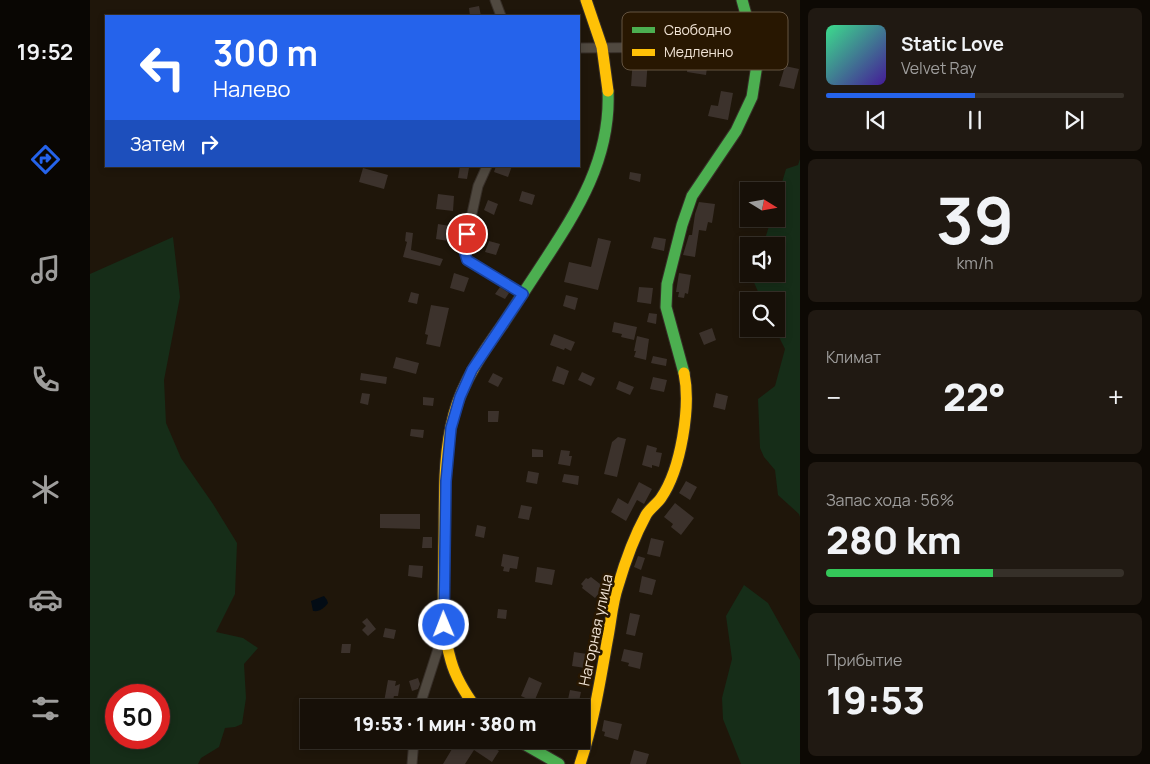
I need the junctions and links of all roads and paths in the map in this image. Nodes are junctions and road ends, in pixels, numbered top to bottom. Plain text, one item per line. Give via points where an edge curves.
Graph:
1 (495, 0) edge
2 (586, 0) edge
3 (501, 15) edge
4 (580, 48) edge
5 (604, 48) junction
6 (622, 48) edge
7 (756, 70) edge
8 (486, 167) edge
9 (523, 294) junction
10 (445, 638) junction
11 (422, 699) edge
12 (470, 699) edge
13 (413, 749) edge
14 (533, 749) edge
15 (412, 764) edge
16 (559, 764) edge
17 (580, 764) edge

1 - 3 street
2 - 5 main road
4 - 5 street
5 - 6 street
5 - 9 main road via 609,96 598,160 588,189
7 - 17 main road, Нагорная улица via 752,97 736,132 692,196 667,284 666,307 686,382 680,449 661,498 647,513 638,532 617,588 603,667
8 - 9 street via 478,186 464,256
9 - 10 main road via 472,370 451,428 446,481
10 - 11 street via 438,646
10 - 12 main road via 450,662
13 - 15 street
14 - 16 main road

